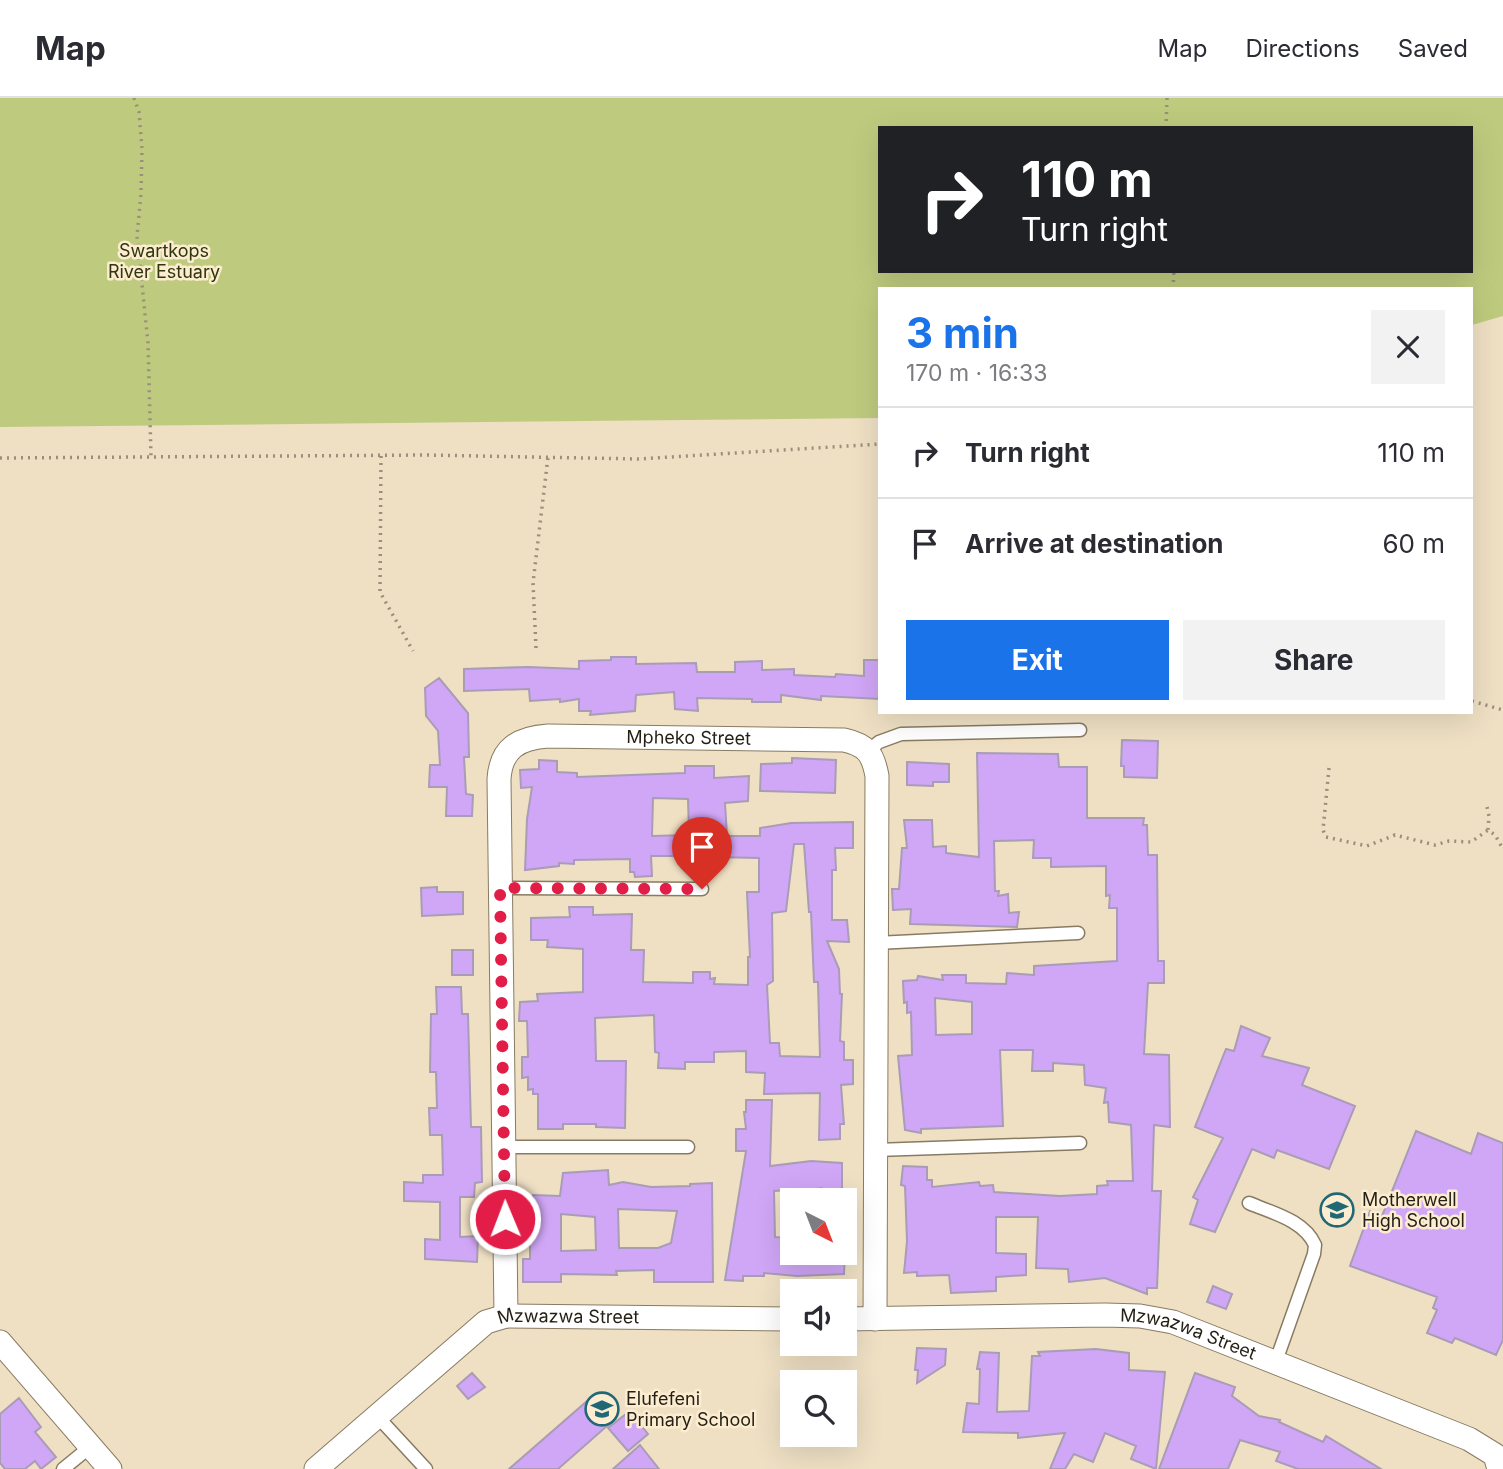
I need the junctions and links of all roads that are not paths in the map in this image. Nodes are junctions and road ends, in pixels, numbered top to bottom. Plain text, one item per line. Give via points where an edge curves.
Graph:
1 (1080, 730) dead end
2 (868, 751) junction
3 (500, 888) junction
4 (702, 889) dead end
5 (1078, 933) dead end
6 (876, 943) junction
7 (1080, 1143) dead end
8 (504, 1147) junction
9 (688, 1147) dead end
10 (876, 1150) junction
11 (1249, 1203) dead end
12 (506, 1316) junction
13 (780, 1318) edge
14 (857, 1319) edge
15 (875, 1319) junction
16 (0, 1342) edge
17 (1276, 1361) junction
18 (377, 1416) junction
19 (90, 1447) junction
20 (1499, 1460) edge
21 (63, 1469) edge
22 (110, 1469) edge
23 (316, 1469) edge
24 (426, 1469) edge

1 - 2 lane via 901,734
2 - 3 street, Mpheko Street via 857,742 822,739 548,736 521,740 506,754 500,768
2 - 6 street via 877,776
3 - 4 lane
3 - 8 street, Mpheko Street
5 - 6 lane
6 - 10 street
7 - 10 lane
8 - 9 lane
8 - 12 street, Mpheko Street
10 - 15 street
11 - 17 lane via 1304,1230 1315,1245
12 - 13 street, Mzwazwa Street
12 - 18 street, Mzwazwa Street via 486,1322
14 - 15 street, Mzwazwa Street
15 - 17 street, Mzwazwa Street via 1140,1316 1173,1322
16 - 19 street
17 - 20 street, Mzwazwa Street via 1469,1439
18 - 23 street, Mzwazwa Street
18 - 24 lane
19 - 21 lane
19 - 22 street

